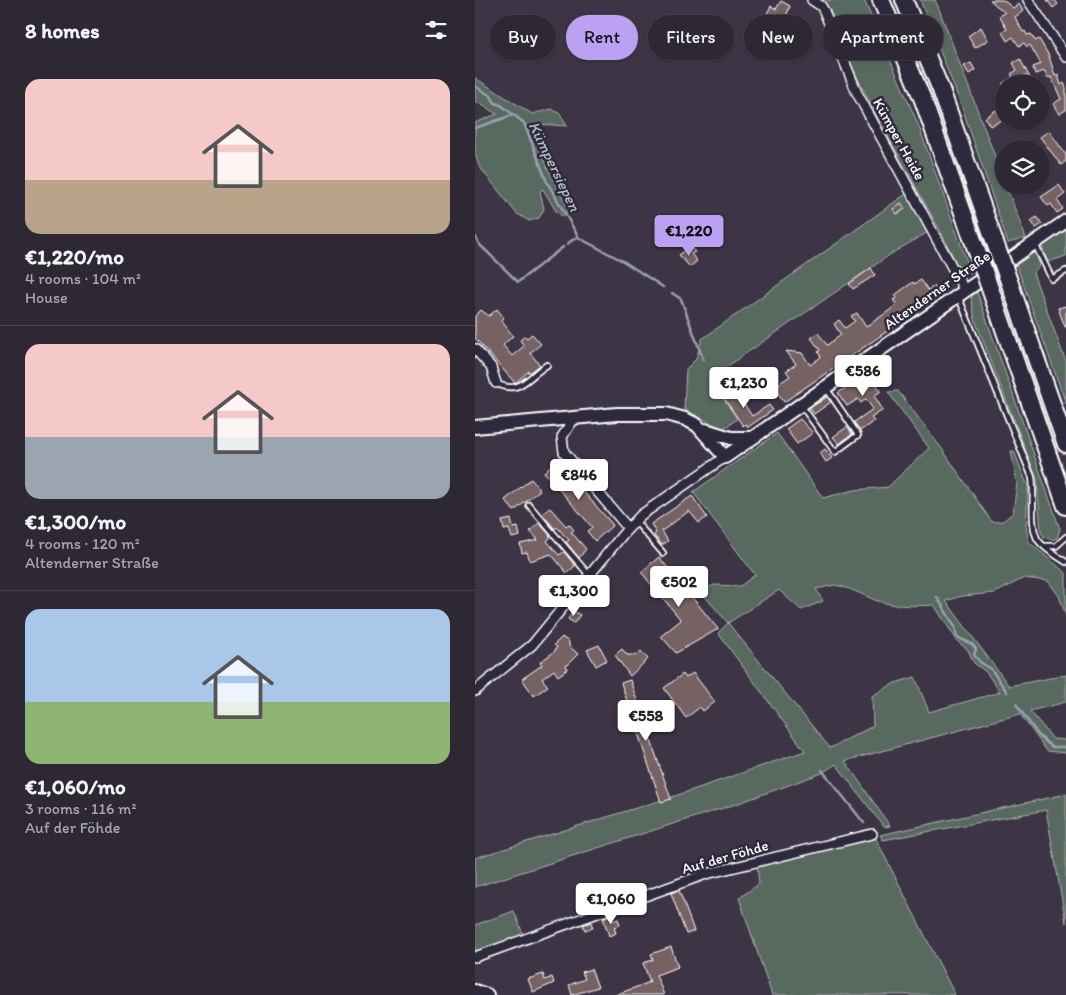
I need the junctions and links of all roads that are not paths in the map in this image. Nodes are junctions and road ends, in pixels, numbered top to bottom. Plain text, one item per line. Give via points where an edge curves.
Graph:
1 (813, 0) edge
2 (881, 0) edge
3 (904, 0) edge
4 (1028, 0) edge
5 (1066, 57) edge
6 (1066, 221) edge
7 (1035, 243) junction
8 (1066, 272) edge
9 (961, 293) junction
10 (475, 349) edge
11 (547, 365) dead end
12 (496, 383) joint
13 (825, 387) junction
14 (800, 404) junction
15 (575, 417) junction
16 (475, 426) edge
17 (703, 430) junction
18 (752, 438) junction
19 (1066, 444) edge
20 (725, 456) junction
21 (529, 505) dead end
22 (1066, 506) edge
23 (635, 521) junction
24 (628, 528) junction
25 (1066, 537) edge
26 (1043, 546) junction
27 (663, 553) dead end
28 (1066, 562) edge
29 (590, 576) junction
30 (475, 691) edge
31 (872, 834) dead end
32 (475, 957) edge
33 (475, 990) edge
34 (487, 995) edge

1 - 9 street, Kümper Heide via 824,11 857,93
2 - 22 highway, bridge via 923,100
3 - 19 highway, bridge via 941,90
4 - 5 street
6 - 7 main road, Altenderner Straße
7 - 8 lane via 1052,279
7 - 9 main road, Altenderner Straße
9 - 13 main road, Altenderner Straße
9 - 26 lane via 1032,478 1034,532
10 - 12 street via 491,367
11 - 12 lane via 517,387 507,389
13 - 14 main road, Altenderner Straße
13 - 14 lane via 858,435 835,452
14 - 18 main road, Altenderner Straße
15 - 16 main road
15 - 17 main road via 666,414 685,419
15 - 24 street via 562,437 564,452
17 - 18 main road via 731,438
17 - 20 main road
18 - 20 main road, Altenderner Straße
20 - 23 street, Altenderner Straße
21 - 29 lane
23 - 24 street, Altenderner Straße
23 - 27 lane
24 - 29 street, Altenderner Straße
25 - 26 lane via 1056,546
26 - 28 lane
29 - 30 street, Altenderner Straße via 532,645
31 - 32 street, Auf der Föhde via 706,874
33 - 34 main road

